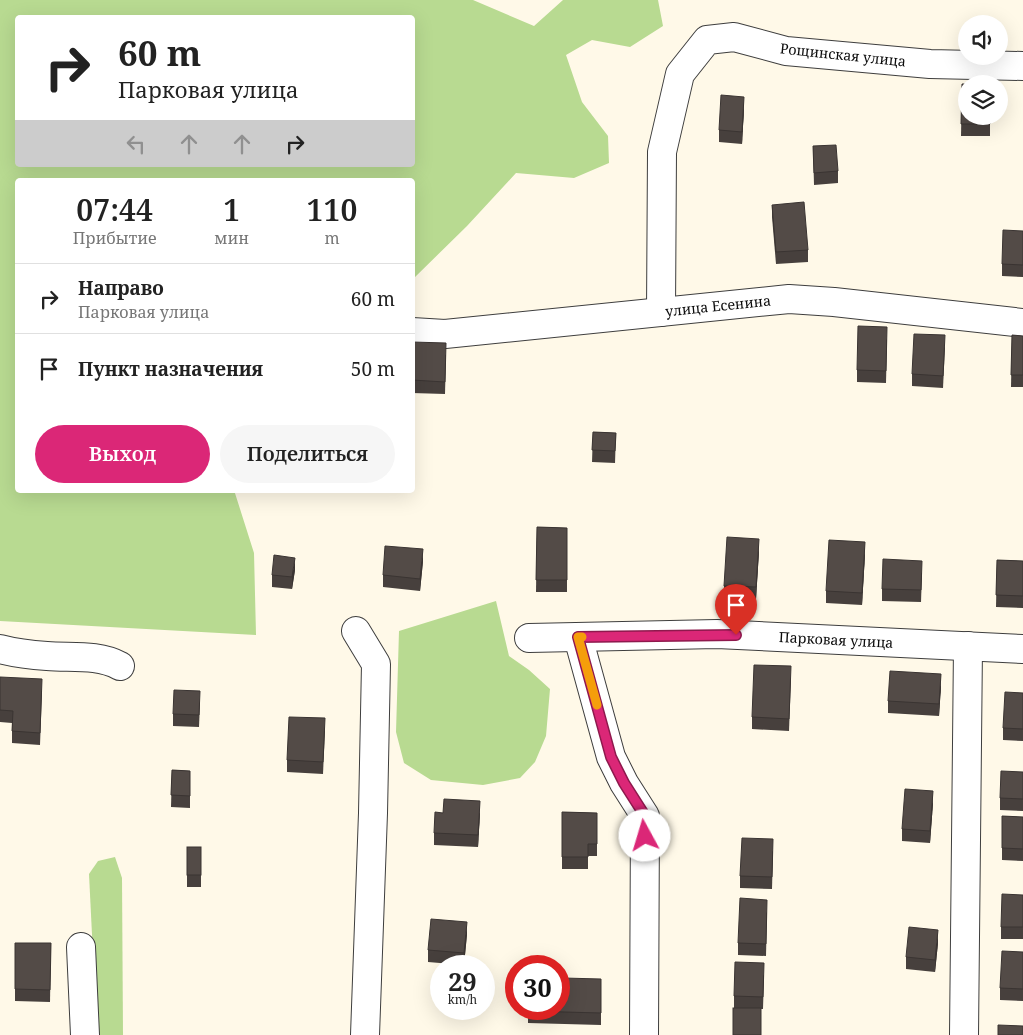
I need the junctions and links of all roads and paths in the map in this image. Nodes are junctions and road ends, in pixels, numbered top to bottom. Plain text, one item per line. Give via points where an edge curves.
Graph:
1 (1023, 66) edge
2 (661, 312) junction
3 (1023, 323) edge
4 (415, 332) edge
5 (356, 631) dead end
6 (578, 637) junction
7 (529, 638) dead end
8 (968, 646) junction
9 (0, 649) edge
10 (1023, 649) edge
11 (120, 666) dead end
12 (81, 947) dead end
13 (85, 1035) edge
14 (365, 1035) edge
15 (644, 1035) edge
16 (964, 1035) edge

1 - 2 street, Рощинская улица via 930,64 786,52 734,37 707,40 680,74 662,152
2 - 3 street, улица Есенина via 789,299
2 - 4 street, улица Есенина via 445,334
5 - 14 street via 376,664
6 - 7 street, Парковая улица
6 - 8 street, Парковая улица via 717,634
6 - 15 street via 611,757 645,816
8 - 10 street, Парковая улица
8 - 16 street
9 - 11 street via 91,658
12 - 13 street

